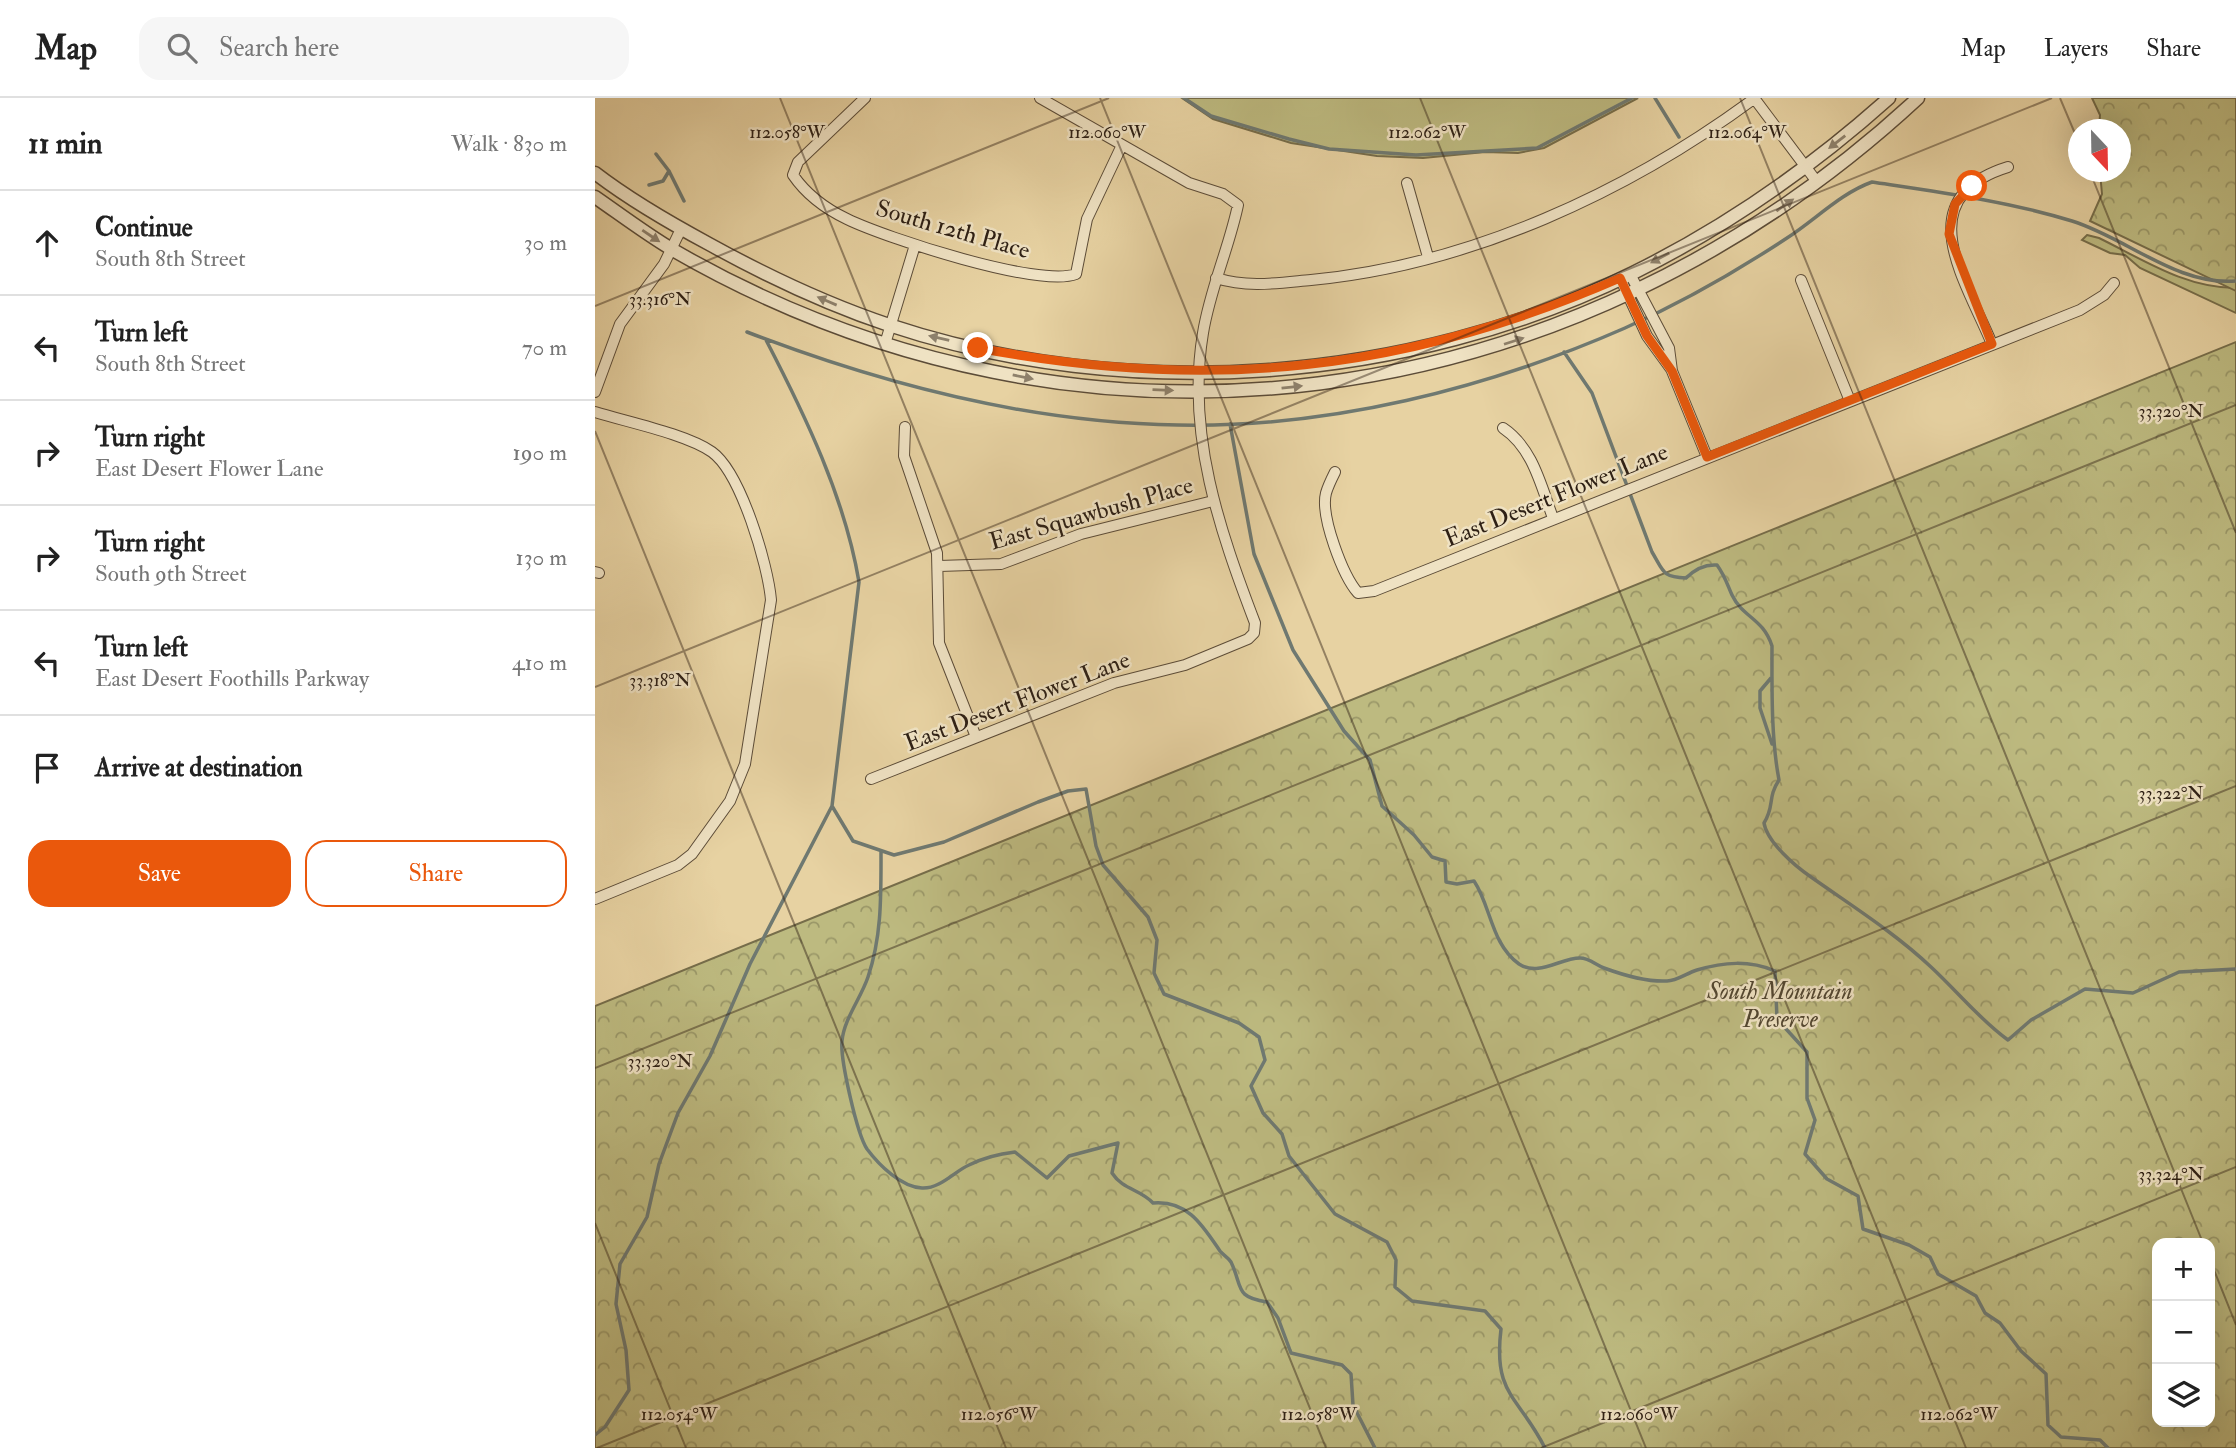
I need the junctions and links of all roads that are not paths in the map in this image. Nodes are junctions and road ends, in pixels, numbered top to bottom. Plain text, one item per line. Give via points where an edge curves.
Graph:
1 (865, 98) edge
2 (1041, 98) edge
3 (1754, 98) edge
4 (1889, 98) edge
5 (1918, 98) edge
6 (1122, 145) junction
7 (1805, 166) junction
8 (2008, 167) dead end
9 (595, 173) edge
10 (1407, 183) dead end
11 (1817, 183) junction
12 (595, 197) edge
13 (681, 229) junction
14 (915, 245) junction
15 (672, 250) junction
16 (1428, 257) junction
17 (1625, 276) junction
18 (1216, 278) junction
19 (1801, 280) dead end
20 (2115, 283) dead end
21 (1634, 293) junction
22 (891, 325) junction
23 (1662, 333) junction
24 (1650, 340) junction
25 (885, 344) junction
26 (1992, 344) junction
27 (1396, 352) junction
28 (1399, 371) junction
29 (1672, 371) junction
30 (1200, 372) junction
31 (1199, 391) junction
32 (595, 392) edge
33 (1850, 401) junction
34 (595, 412) edge
35 (905, 427) dead end
36 (1503, 428) dead end
37 (1707, 457) junction
38 (1335, 472) dead end
39 (1213, 502) junction
40 (1553, 518) junction
41 (939, 566) junction
42 (976, 737) junction
43 (871, 779) dead end
44 (595, 899) edge

1 - 14 street, South 12th Place via 798,162 793,175 823,205 847,219
2 - 6 street
3 - 7 street
3 - 16 street via 1674,154 1575,206 1506,235
4 -> 7 street
5 - 11 street
6 - 14 street, South 12th Place via 1087,219 1076,274 1064,279
6 - 18 street via 1238,205
7 - 11 street
7 -> 17 street via 1722,223
8 - 26 street via 1972,186 1955,204 1949,234
9 - 13 street
10 - 16 street
21 -> 11 street via 1729,241
12 -> 15 street
13 - 15 street
22 -> 13 street via 781,282
14 - 22 street
15 - 25 street via 778,303
15 - 32 street via 620,324
16 - 18 street via 1335,278 1246,285
17 - 21 street
17 - 27 street via 1531,315
18 - 30 street
19 - 33 street
20 - 26 street, East Desert Flower Lane via 2080,310
21 - 23 street via 1649,306
21 - 24 street via 1637,315
28 -> 21 street via 1527,336
22 - 25 street
30 -> 22 street via 1039,360
23 - 24 street
23 - 29 street
24 - 29 street
25 -> 31 street via 1041,380
26 - 33 street, East Desert Flower Lane
27 - 28 street
27 - 30 street via 1320,365
31 -> 28 street via 1265,390
29 - 37 street
30 - 31 street
31 - 39 street
33 - 37 street, East Desert Flower Lane
34 - 44 street via 689,442 726,465 761,550 771,600 745,764 730,801 692,854 663,873
35 - 41 street via 904,456
36 - 40 street via 1525,451
37 - 40 street, East Desert Flower Lane
38 - 40 street, East Desert Flower Lane via 1325,494 1327,523 1350,585 1358,593 1374,591
39 - 41 street, East Squawbush Place via 1081,534 1001,564
39 - 42 street, East Desert Flower Lane via 1255,623 1248,639 1185,665 1114,683
41 - 42 street via 939,643
42 - 43 street, East Desert Flower Lane

